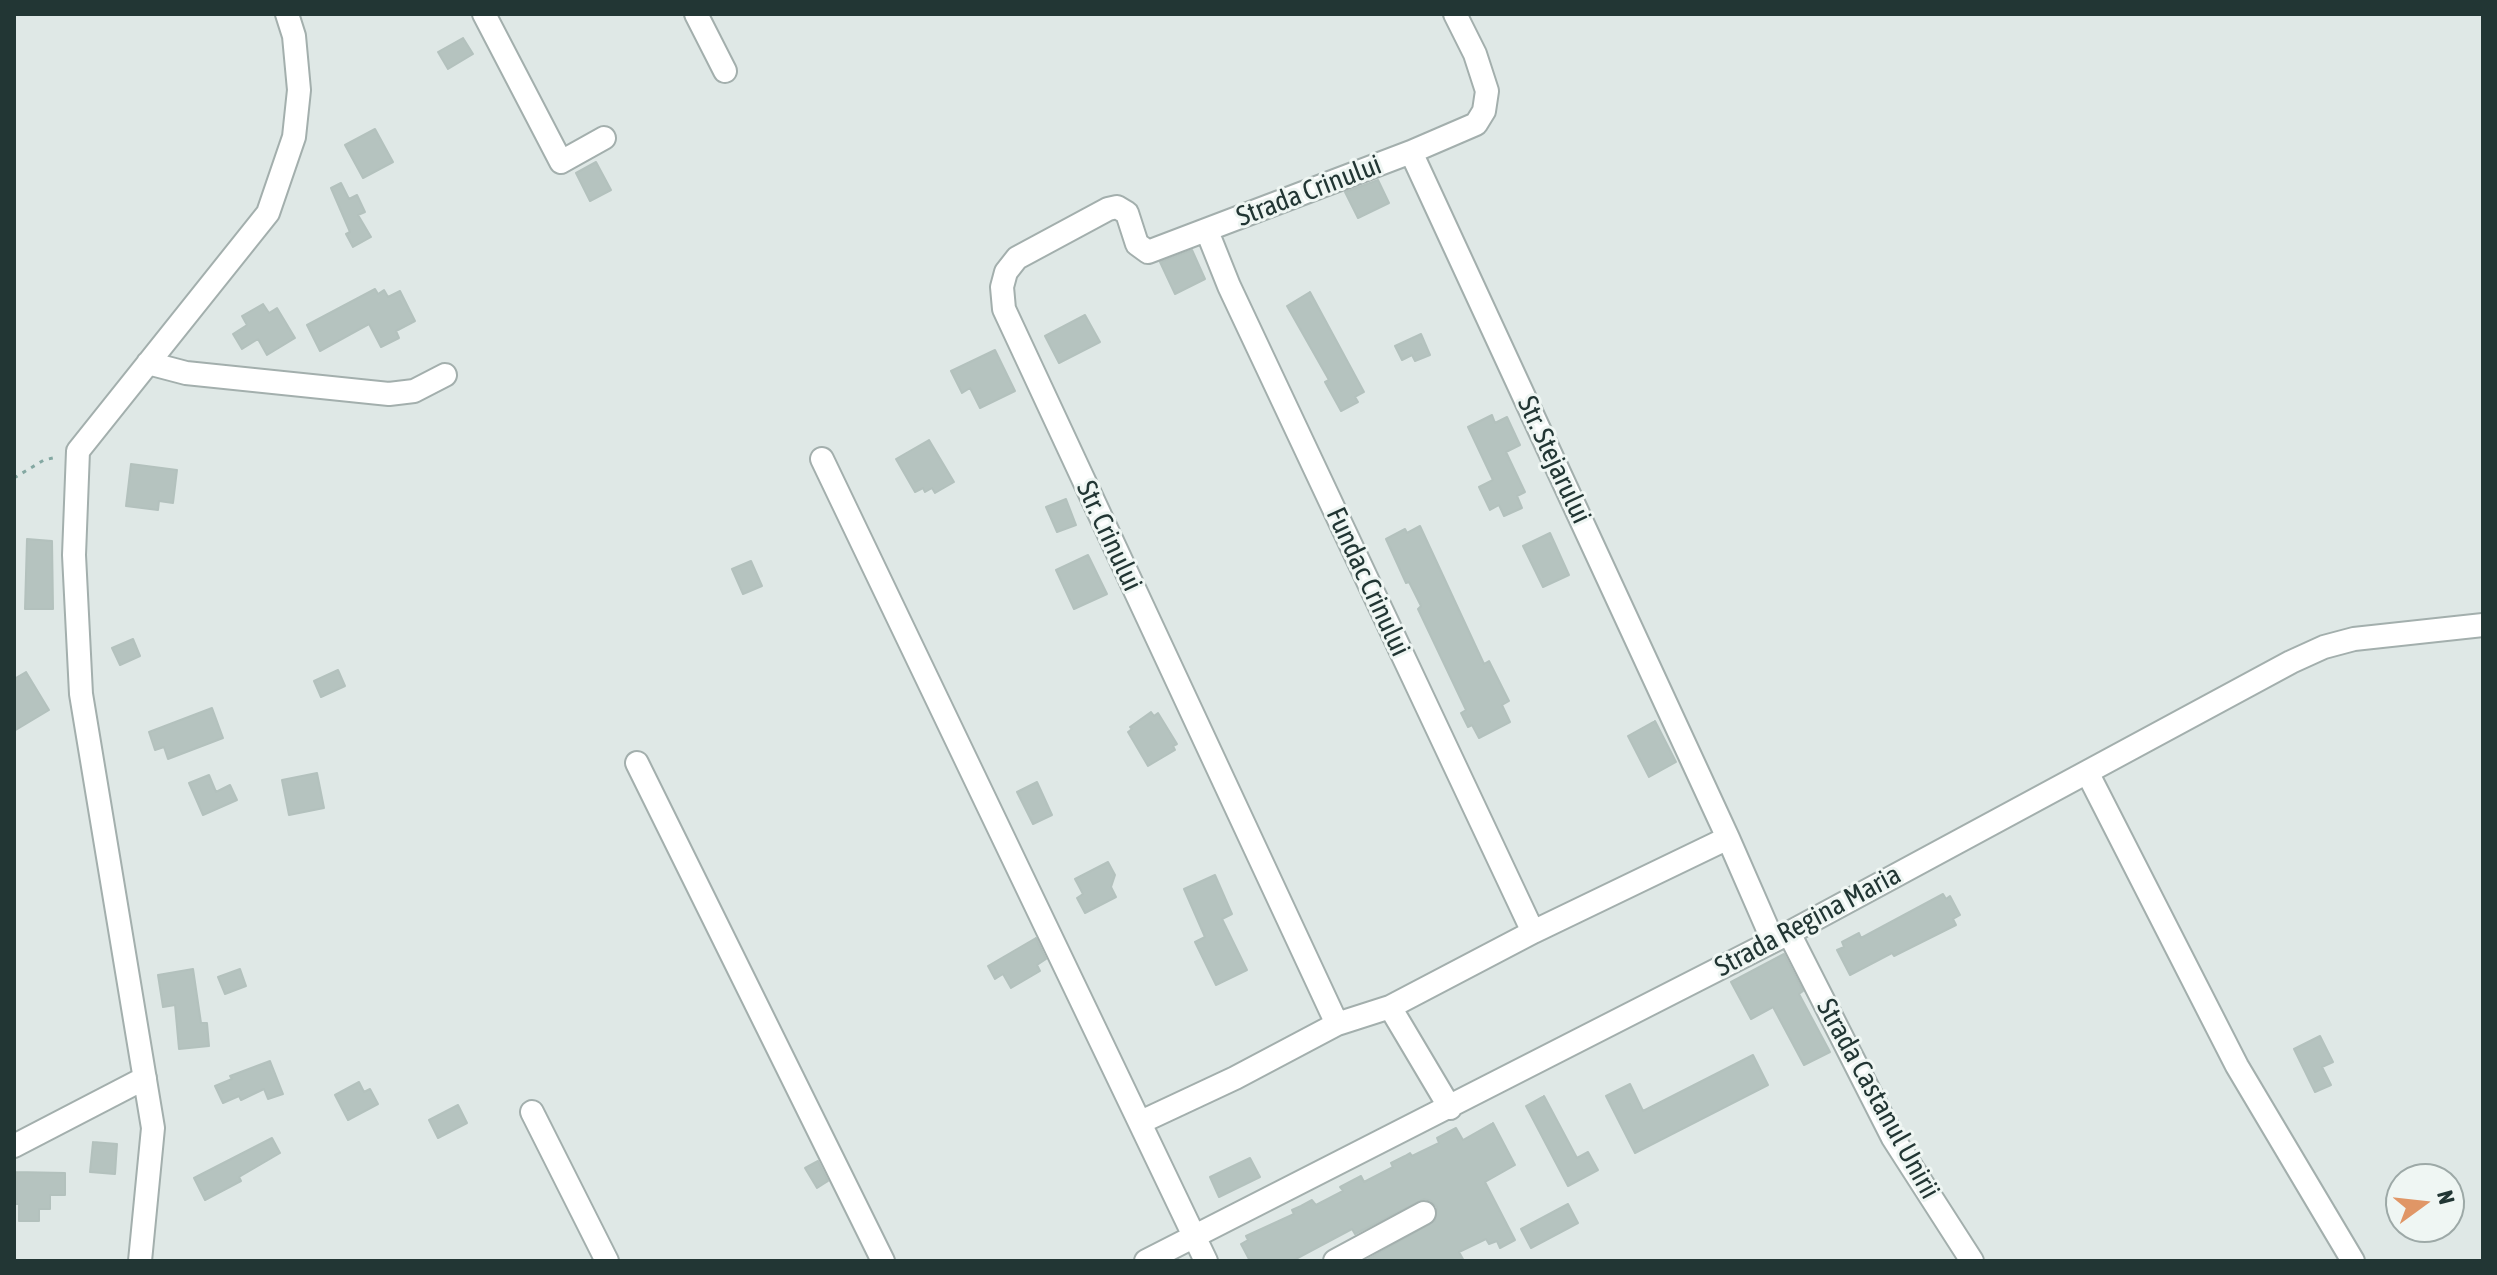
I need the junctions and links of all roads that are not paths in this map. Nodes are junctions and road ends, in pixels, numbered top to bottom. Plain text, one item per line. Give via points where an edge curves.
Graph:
1 (287, 14) edge
2 (484, 14) edge
3 (696, 14) edge
4 (1455, 14) edge
5 (725, 71) dead end
6 (604, 138) dead end
7 (1411, 152) junction
8 (1207, 231) junction
9 (148, 363) junction
10 (445, 375) dead end
11 (822, 459) dead end
12 (2483, 625) edge
13 (637, 763) dead end
14 (2087, 772) junction
15 (1728, 838) junction
16 (1533, 932) junction
17 (1781, 937) junction
18 (1390, 1007) junction
19 (1337, 1024) junction
20 (145, 1078) junction
21 (1450, 1108) junction
22 (532, 1112) dead end
23 (1141, 1122) junction
24 (14, 1146) edge
25 (1424, 1213) dead end
26 (1194, 1237) junction
27 (140, 1261) edge
28 (607, 1261) edge
29 (883, 1261) edge
30 (1146, 1261) edge
31 (1206, 1261) edge
32 (1335, 1261) edge
33 (1972, 1261) edge
34 (2353, 1261) edge

1 - 9 street via 299,90 294,137 279,186 268,213
2 - 6 street via 561,162
3 - 5 street
4 - 7 street via 1487,91 1484,111 1476,124
7 - 8 street, Strada Crinului
7 - 15 street, Str. Stejarului
8 - 16 street, Fundac Crinului
8 - 19 street, Str. Crinului via 1148,252 1137,244 1127,213 1108,209 1010,264 1002,287 1004,309
9 - 10 street via 186,373 389,394 414,391
9 - 20 street via 78,451 74,555 81,694
11 - 23 street
12 - 14 street, Strada Regina Maria via 2324,647
13 - 29 street
14 - 17 street, Strada Regina Maria
14 - 34 street via 2237,1066
15 - 16 street
15 - 17 street, Str. Stejarului
16 - 18 street
17 - 21 street, Strada Regina Maria
17 - 33 street, Strada Castanul Unirii via 1893,1138
18 - 19 street
18 - 21 street
19 - 23 street
20 - 24 street
20 - 27 street via 153,1128
21 - 26 street, Strada Regina Maria
22 - 28 street
23 - 26 street
25 - 32 street
26 - 30 street, Strada Regina Maria
26 - 31 street

